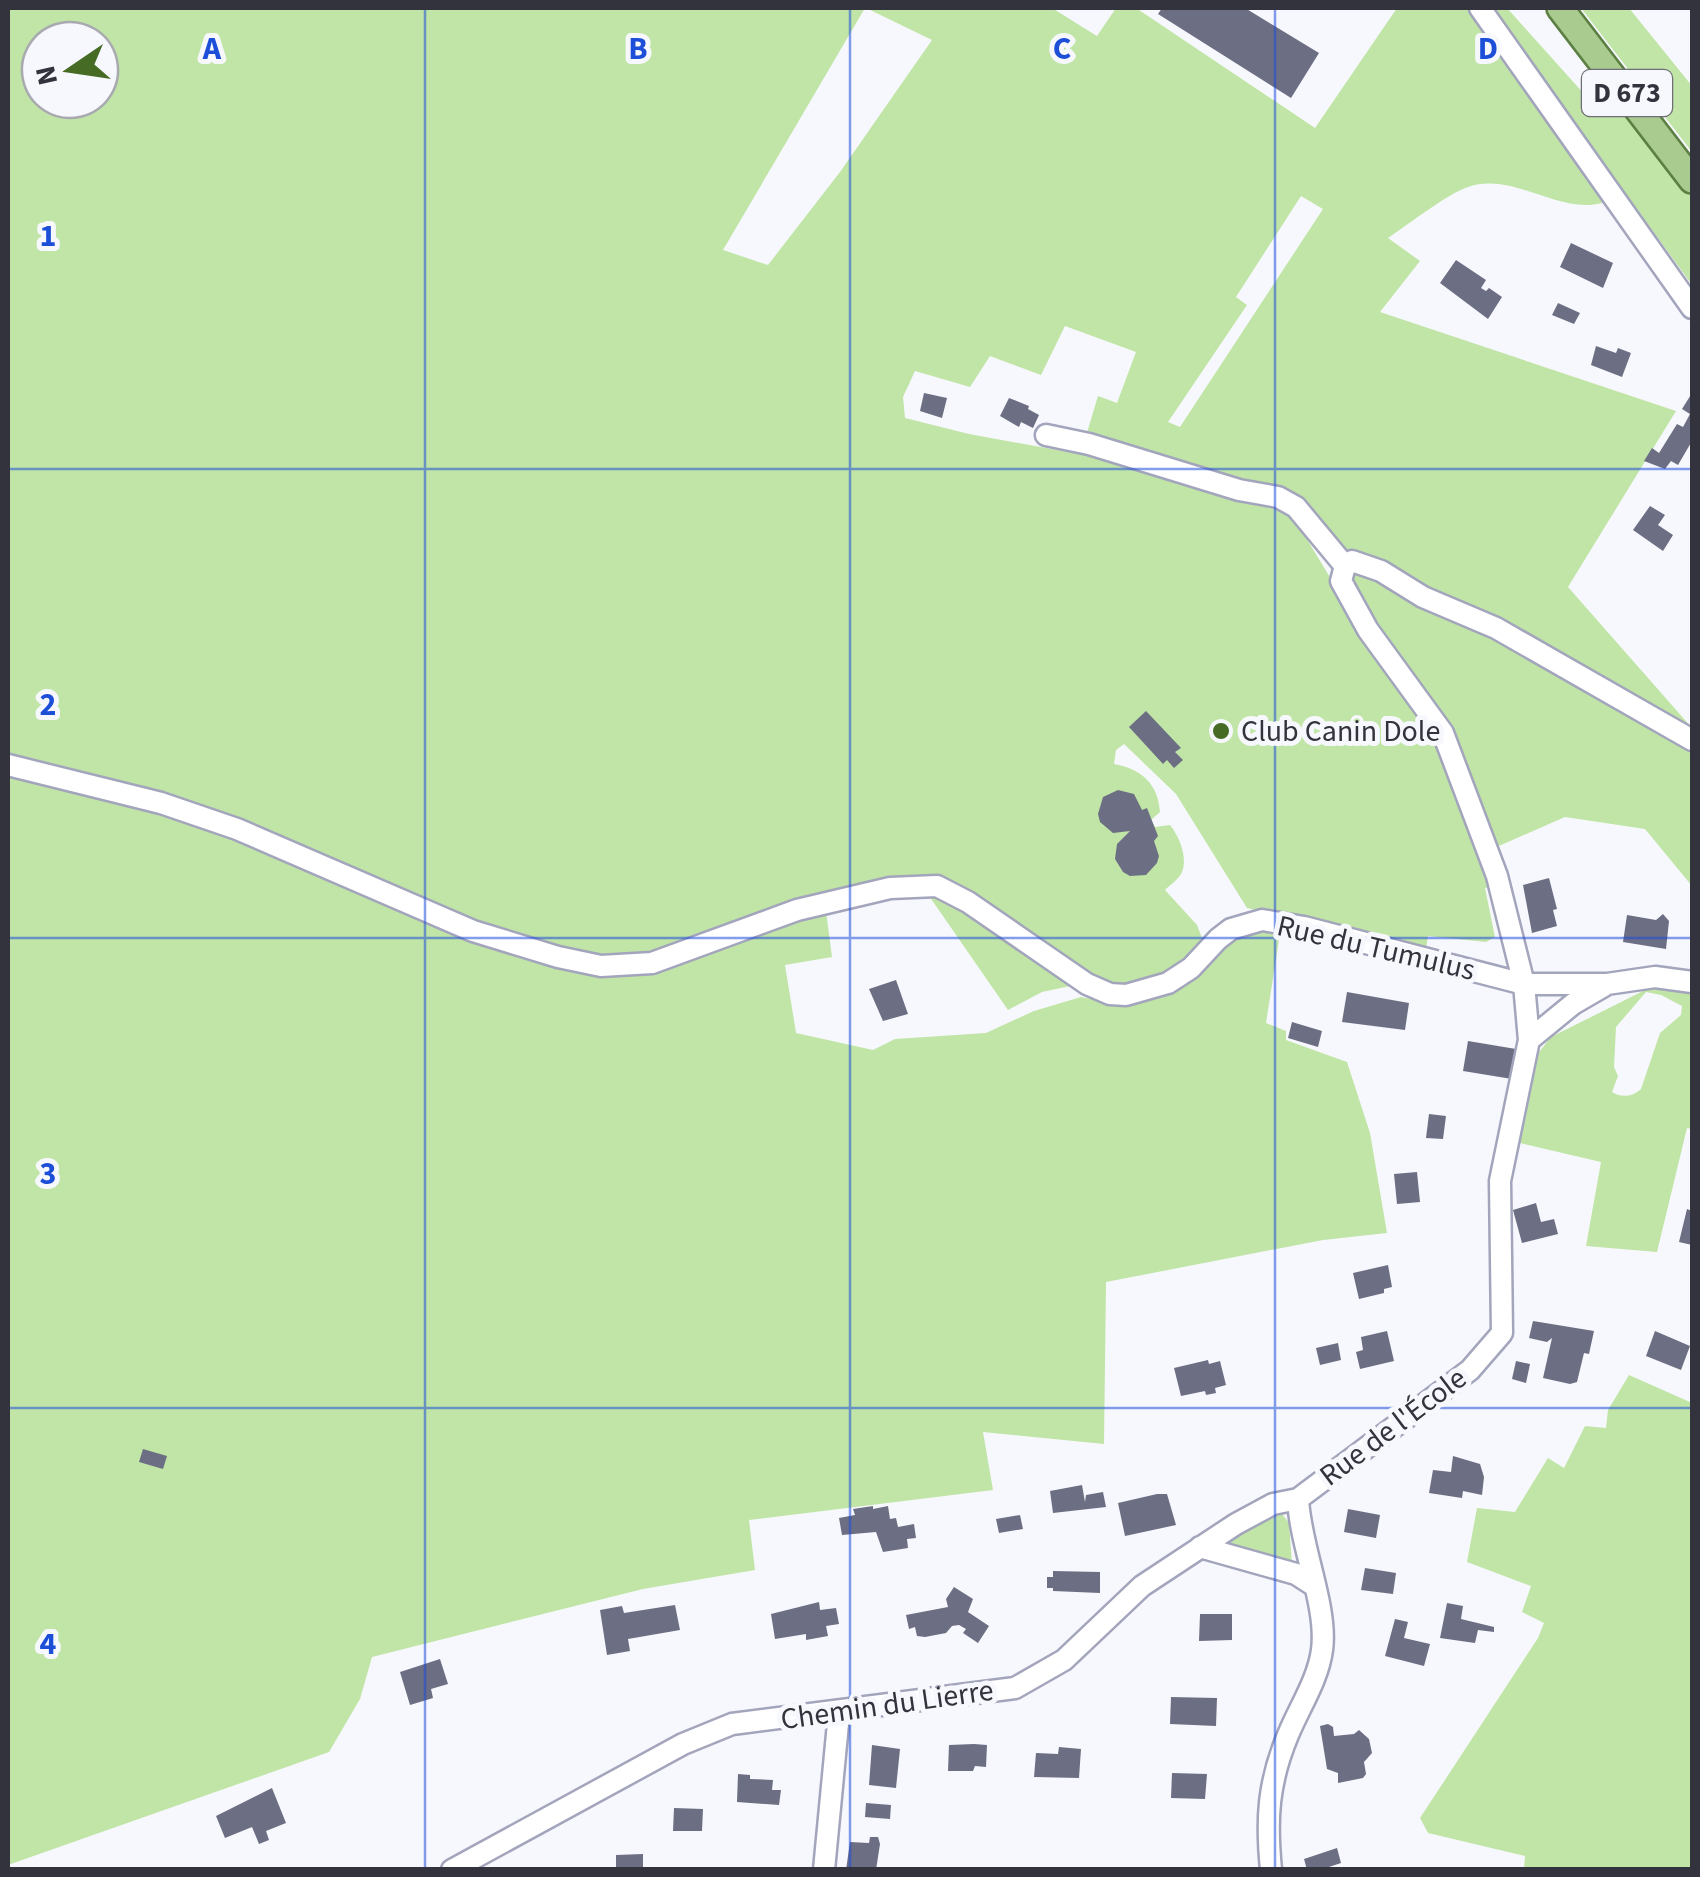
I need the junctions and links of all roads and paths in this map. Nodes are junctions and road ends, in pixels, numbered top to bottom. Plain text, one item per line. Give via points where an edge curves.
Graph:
1 (1480, 8) edge
2 (1560, 8) edge
3 (1692, 180) edge
4 (1692, 308) edge
5 (1046, 435) dead end
6 (1345, 566) junction
7 (1692, 740) edge
8 (8, 766) edge
9 (1692, 982) edge
10 (1524, 984) junction
11 (1607, 984) junction
12 (1529, 1040) junction
13 (1298, 1499) junction
14 (1200, 1547) junction
15 (1313, 1585) junction
16 (839, 1712) junction
17 (452, 1870) edge
18 (824, 1870) edge
19 (1271, 1870) edge

1 - 4 street
2 - 3 main road, D 673
5 - 6 street via 1278,498 1296,507
6 - 7 street via 1352,562 1381,572 1496,628
6 - 10 street, Rue de l'École via 1341,580 1368,630 1443,733 1498,876
8 - 10 street, Rue du Tumulus via 162,803 473,931 601,966 652,963 797,910 922,885 950,891 1110,994 1149,990 1180,977 1232,929 1262,920
9 - 11 street, Rue du Tumulus via 1655,977
10 - 11 street, Rue du Tumulus
10 - 12 street, Rue de l'École
11 - 12 street
12 - 13 street, Rue de l'École via 1500,1181 1502,1333 1470,1370
13 - 14 street, Chemin du Lierre via 1273,1504
13 - 15 street, Rue de l'École
14 - 15 street via 1296,1574
14 - 16 street, Chemin du Lierre via 1142,1586 1064,1660 1015,1688
15 - 19 street, Rue de l'École via 1322,1650 1277,1765 1266,1819
16 - 17 street, Chemin du Lierre via 732,1724 683,1744
16 - 18 street

